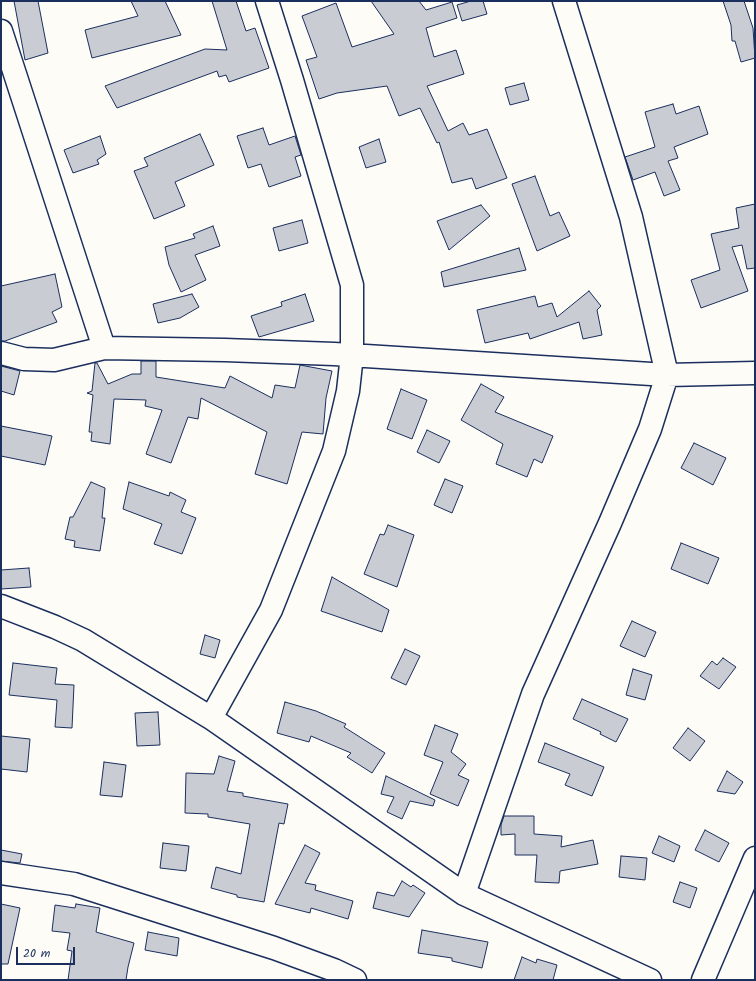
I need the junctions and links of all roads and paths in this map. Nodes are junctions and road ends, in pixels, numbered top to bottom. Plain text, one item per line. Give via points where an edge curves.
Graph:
1 (267, 1) edge
2 (564, 1) edge
3 (1, 31) edge
4 (104, 348) junction
5 (1, 353) edge
6 (352, 355) junction
7 (755, 373) edge
8 (667, 375) junction
9 (1, 606) edge
10 (211, 718) junction
11 (755, 858) edge
12 (1, 873) edge
13 (464, 894) junction
14 (355, 980) edge
15 (650, 980) edge
16 (703, 980) edge

1 - 6 street via 352,285
2 - 8 street via 631,217
3 - 4 street
4 - 5 street via 54,360
4 - 6 street
6 - 8 street
6 - 10 street via 348,391 334,451 272,610
7 - 8 street
8 - 13 street via 650,429 533,694
9 - 10 street via 83,640
10 - 13 street
11 - 16 street
12 - 14 street via 74,884 274,948
13 - 15 street

